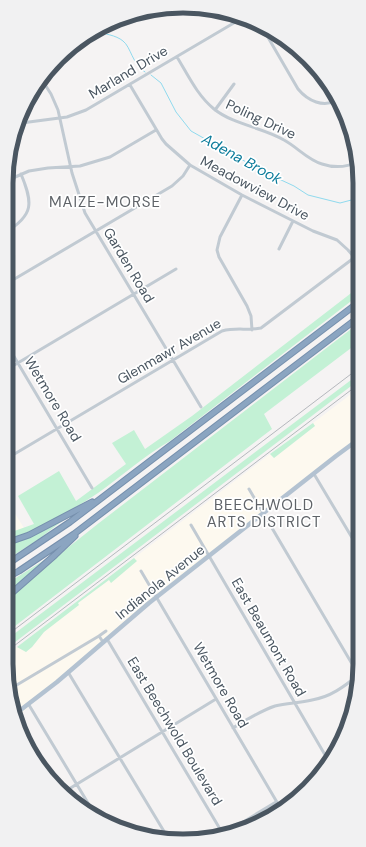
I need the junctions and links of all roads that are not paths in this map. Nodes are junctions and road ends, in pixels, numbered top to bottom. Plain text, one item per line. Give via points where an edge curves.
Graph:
1 (236, 22) edge
2 (267, 35) edge
3 (177, 57) junction
4 (234, 84) dead end
5 (45, 85) edge
6 (130, 85) junction
7 (332, 102) edge
8 (216, 110) junction
9 (59, 118) junction
10 (24, 123) edge
11 (156, 130) junction
12 (352, 164) edge
13 (190, 165) junction
14 (70, 167) junction
15 (21, 174) junction
16 (13, 178) edge
17 (242, 195) junction
18 (293, 221) junction
19 (13, 228) edge
20 (96, 231) junction
21 (278, 249) dead end
22 (353, 256) edge
23 (353, 258) edge
24 (176, 269) dead end
25 (13, 280) edge
26 (134, 295) junction
27 (353, 307) edge
28 (353, 322) edge
29 (252, 330) junction
30 (13, 353) edge
31 (172, 360) junction
32 (19, 362) junction
33 (13, 366) edge
34 (201, 407) dead end
35 (57, 429) junction
36 (353, 444) edge
37 (13, 455) edge
38 (314, 474) junction
39 (92, 488) dead end
40 (249, 489) dead end
41 (112, 490) junction
42 (264, 514) junction
43 (88, 523) junction
44 (191, 525) dead end
45 (353, 539) edge
46 (13, 541) edge
47 (209, 556) junction
48 (13, 561) edge
49 (141, 571) dead end
50 (13, 574) edge
51 (13, 592) edge
52 (156, 597) junction
53 (106, 631) dead end
54 (99, 636) junction
55 (105, 640) junction
56 (353, 666) edge
57 (68, 672) junction
58 (353, 679) edge
59 (14, 687) edge
60 (216, 699) junction
61 (294, 702) junction
62 (29, 705) junction
63 (20, 711) edge
64 (233, 728) junction
65 (162, 732) junction
66 (326, 756) edge
67 (120, 758) junction
68 (77, 784) junction
69 (68, 789) edge
70 (276, 802) junction
71 (278, 804) edge
72 (90, 805) edge
73 (237, 825) edge
74 (222, 829) edge
75 (165, 833) edge

1 - 3 street, Marland Drive
2 - 7 street via 302,94 319,104
3 - 6 street, Marland Drive
3 - 8 street, Poling Drive via 201,96
4 - 8 street
5 - 9 street, Garden Road
6 - 9 street, Marland Drive via 86,110
6 - 11 street, Meadowview Drive
8 - 12 street, Poling Drive via 238,122 264,130 284,140 316,162 334,166
9 - 10 street, Marland Drive
9 - 14 street, Garden Road
11 - 13 street, Meadowview Drive via 166,144
11 - 14 street via 110,157
13 - 17 street, Meadowview Drive
13 - 20 street via 177,183
14 - 15 street via 48,168
14 - 20 street, Garden Road via 85,213
15 - 16 street
15 - 19 street via 29,197 27,212 19,224
17 - 18 street, Meadowview Drive
17 - 29 street via 220,237 217,250 247,306
18 - 21 street
18 - 22 street, Meadowview Drive via 337,240
20 - 25 street
20 - 26 street, Garden Road
23 - 29 street via 267,324
24 - 26 street
26 - 31 street, Garden Road
26 - 32 street
27 - 41 highway
28 - 43 highway
29 - 31 street, Glenmawr Avenue via 231,328 222,331
30 - 32 street, Wetmore Road
31 - 34 street, Garden Road
31 - 35 street, Glenmawr Avenue
32 - 33 street
32 - 35 street, Wetmore Road
35 - 37 street, Glenmawr Avenue
35 - 39 street, Wetmore Road
36 - 38 main road, Indianola Avenue
38 - 42 main road, Indianola Avenue
38 - 45 street
40 - 42 street
41 - 46 highway via 82,508
41 - 48 highway
42 - 47 main road, Indianola Avenue
42 - 56 street
43 - 50 highway
43 - 51 highway
44 - 47 street, East Beaumont Road
47 - 52 main road, Indianola Avenue
47 - 61 street, East Beaumont Road
49 - 52 street, Wetmore Road
52 - 55 main road, Indianola Avenue
52 - 60 street, Wetmore Road
53 - 54 street
54 - 55 street, East Beechwold Boulevard
54 - 59 street
55 - 57 main road, Indianola Avenue
55 - 65 street, East Beechwold Boulevard
57 - 62 main road, Indianola Avenue
57 - 67 street
58 - 61 street via 330,695
60 - 64 street, Wetmore Road
60 - 65 street
61 - 64 street via 274,707
61 - 66 street, East Beaumont Road
62 - 63 main road, Indianola Avenue
62 - 68 street
64 - 70 street, Wetmore Road
65 - 67 street
65 - 74 street, East Beechwold Boulevard
67 - 68 street
67 - 75 street
68 - 69 street
68 - 72 street
70 - 71 street, Wetmore Road
70 - 73 street

